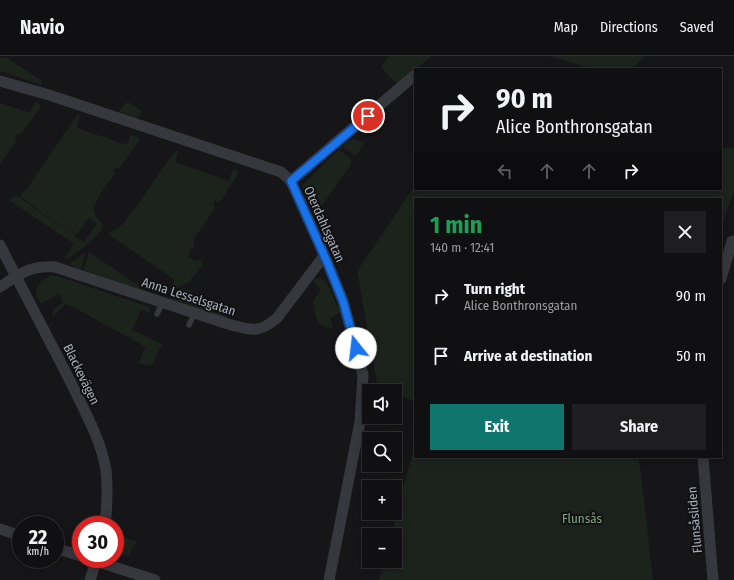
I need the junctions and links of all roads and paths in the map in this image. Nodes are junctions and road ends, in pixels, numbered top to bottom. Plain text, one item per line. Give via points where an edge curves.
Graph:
1 (414, 76) edge
2 (0, 81) edge
3 (291, 181) junction
4 (733, 242) edge
5 (0, 245) edge
6 (324, 256) junction
7 (16, 276) junction
8 (722, 276) edge
9 (0, 287) edge
10 (163, 302) junction
11 (195, 313) junction
12 (157, 314) dead end
13 (189, 325) dead end
14 (702, 458) edge
15 (107, 516) edge
16 (0, 529) edge
17 (12, 533) edge
18 (92, 568) edge
19 (118, 568) edge
20 (90, 580) edge
21 (155, 580) edge
22 (329, 580) edge
23 (713, 580) edge

1 - 3 street
2 - 3 street, Oterdahlsgatan via 281,172
3 - 6 street, Oterdahlsgatan
4 - 8 street
5 - 7 street, Blackevägen
6 - 11 street, Anna Lesselsgatan via 269,326 251,330
6 - 22 street, Oterdahlsgatan via 343,301 363,375 360,422
7 - 9 street, Anna Lesselsgatan
7 - 10 street, Anna Lesselsgatan via 35,268 55,267
7 - 15 street, Blackevägen via 100,446 106,470
10 - 11 street, Anna Lesselsgatan
10 - 12 lane
11 - 13 lane
14 - 23 street, Flunsåsliden
16 - 17 street
18 - 20 street
19 - 21 street

